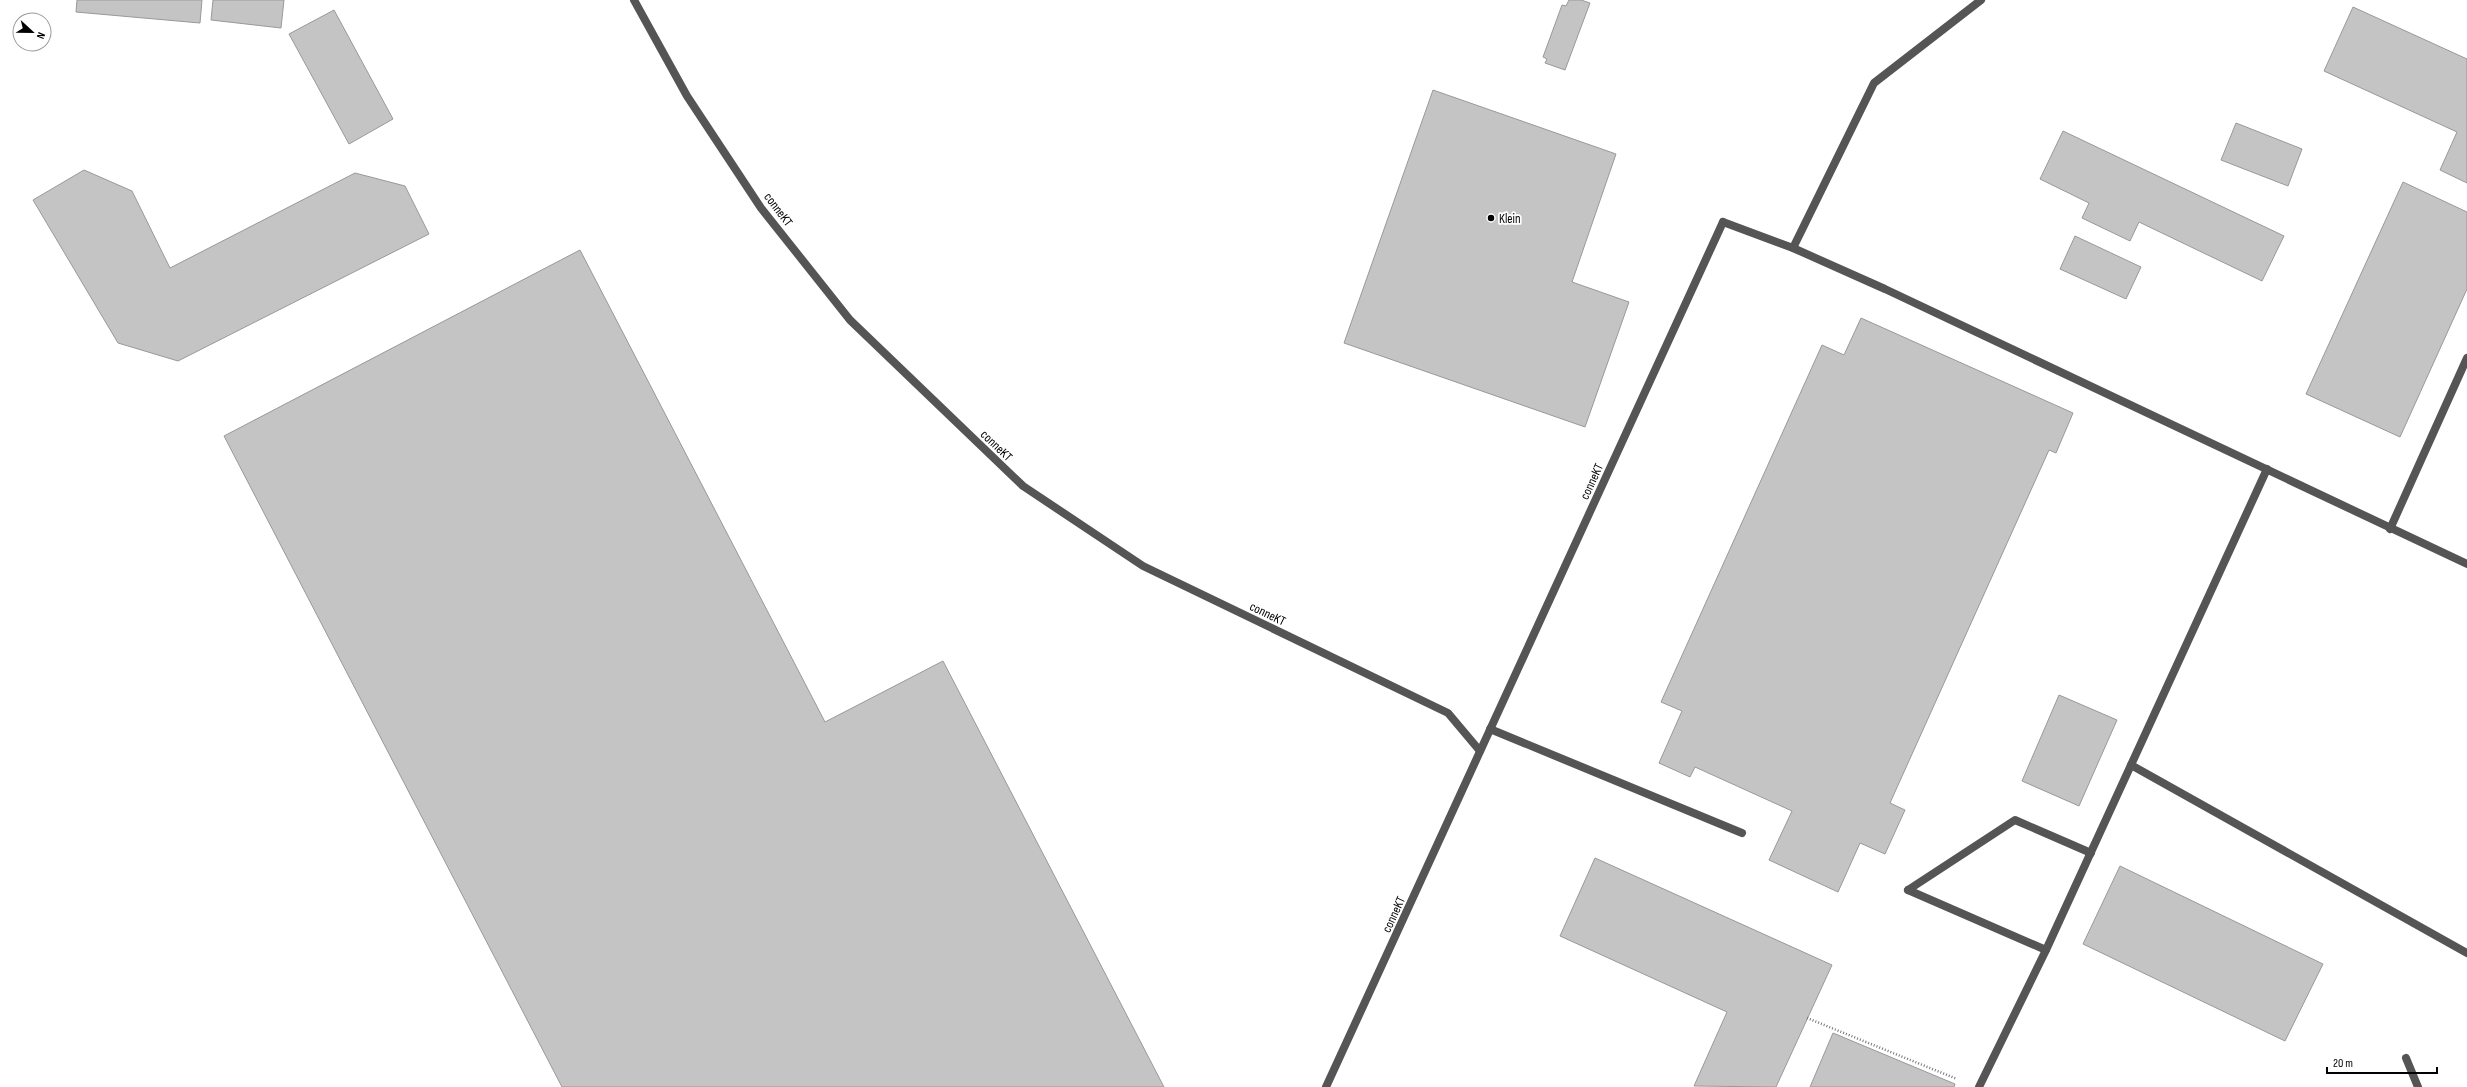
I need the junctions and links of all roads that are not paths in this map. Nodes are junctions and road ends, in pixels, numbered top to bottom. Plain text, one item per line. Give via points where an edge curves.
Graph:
1 (634, 0) edge
2 (1981, 0) edge
3 (1793, 248) junction
4 (2467, 358) edge
5 (2267, 469) junction
6 (2390, 529) junction
7 (2467, 564) edge
8 (1490, 729) junction
9 (1480, 751) junction
10 (2131, 765) junction
11 (1742, 833) dead end
12 (2091, 853) junction
13 (2046, 950) junction
14 (2467, 953) edge
15 (2406, 1058) dead end
16 (1326, 1087) edge
17 (1979, 1087) edge
18 (2418, 1087) edge

1 - 9 street, conneKT via 687,96 762,208 850,320 1023,486 1143,566 1448,713
2 - 3 street via 1874,83
3 - 5 street
3 - 8 street, conneKT via 1723,222
4 - 6 street
5 - 6 street
5 - 10 street
6 - 7 street
8 - 9 street, conneKT
8 - 11 street
9 - 16 street, conneKT
10 - 12 street
10 - 14 street
12 - 13 street
12 - 13 street via 2015,820 1908,890
13 - 17 street
15 - 18 street

